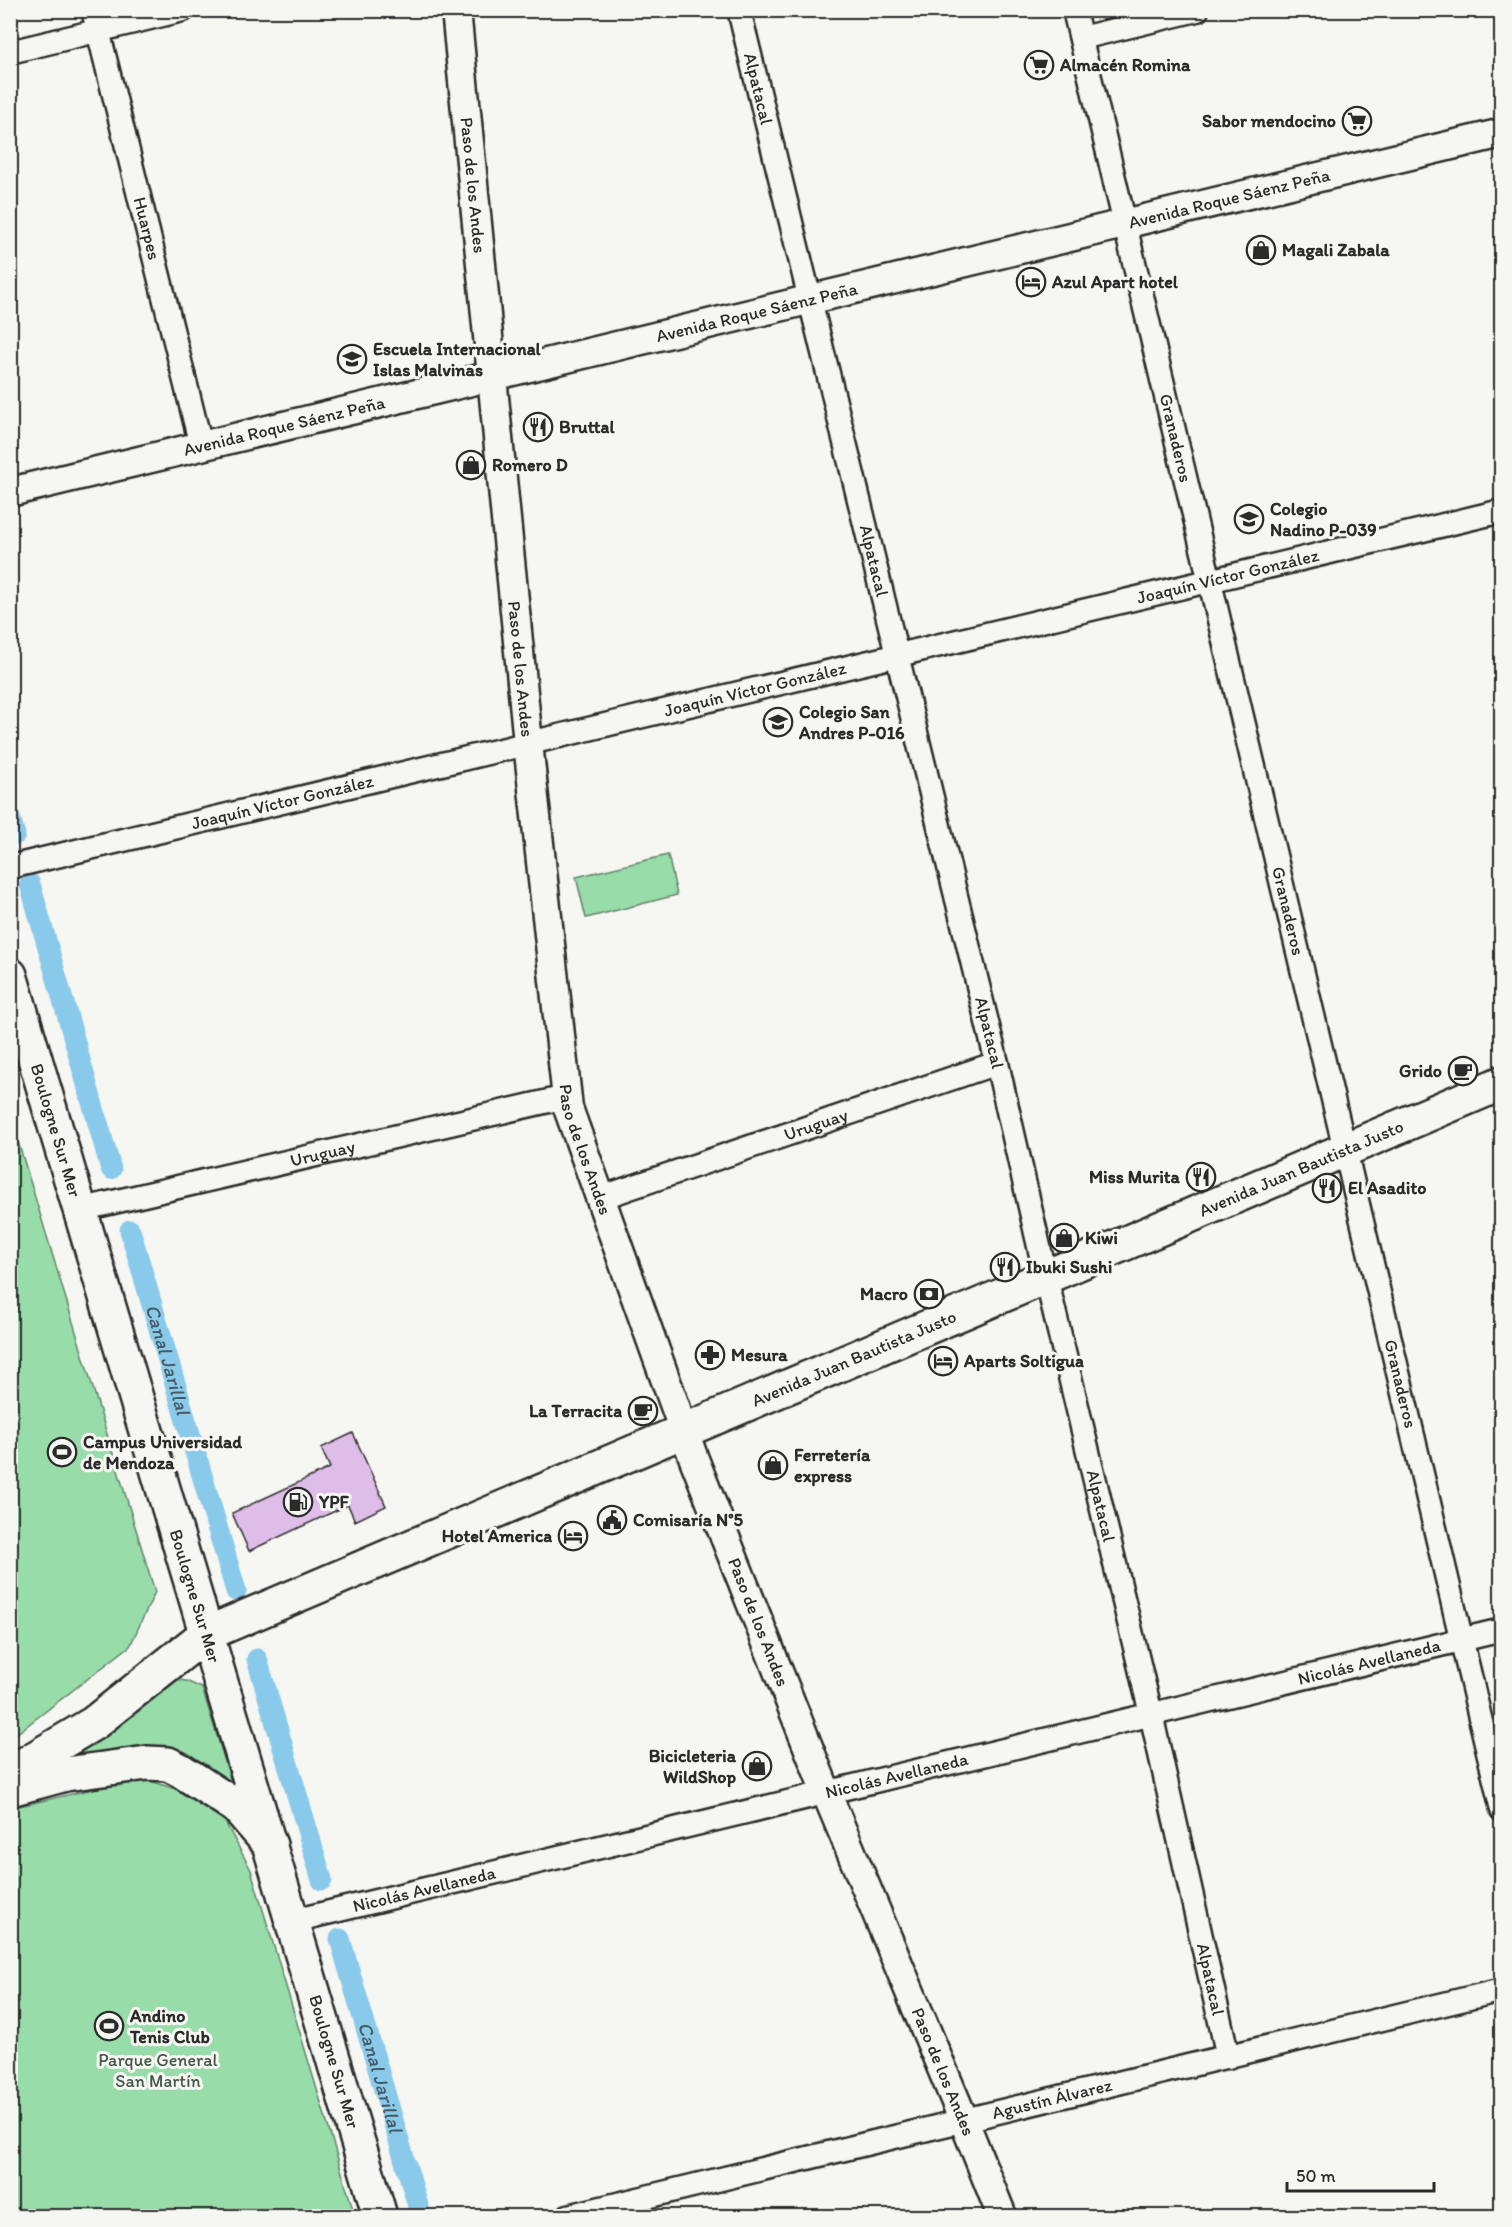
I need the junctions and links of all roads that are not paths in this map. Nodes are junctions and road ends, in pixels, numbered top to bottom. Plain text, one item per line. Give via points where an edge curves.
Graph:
1 (183, 10) edge
2 (456, 10) edge
3 (739, 10) edge
4 (1074, 10) edge
5 (1197, 10) edge
6 (95, 21) edge
7 (1081, 38) junction
8 (10, 52) edge
9 (1502, 133) edge
10 (1126, 223) junction
11 (811, 299) junction
12 (492, 376) junction
13 (201, 446) junction
14 (10, 492) edge
15 (1502, 511) edge
16 (1211, 580) junction
17 (898, 655) junction
18 (528, 743) junction
19 (10, 867) edge
20 (10, 975) edge
21 (997, 1064) junction
22 (1502, 1083) edge
23 (566, 1097) junction
24 (1346, 1149) junction
25 (600, 1198) junction
26 (80, 1210) junction
27 (1046, 1277) junction
28 (684, 1431) junction
29 (1502, 1630) edge
30 (206, 1634) junction
31 (1461, 1640) junction
32 (1151, 1714) junction
33 (10, 1773) edge
34 (10, 1789) edge
35 (826, 1792) junction
36 (1502, 1809) edge
37 (270, 1845) junction
38 (293, 1921) junction
39 (1502, 1990) edge
40 (1228, 2056) junction
41 (964, 2121) junction
42 (380, 2217) edge
43 (568, 2217) edge
44 (1002, 2217) edge

1 - 6 street
2 - 12 street, Paso de los Andes
3 - 11 street, Alpatacal
4 - 7 street, Granaderos
5 - 7 street
6 - 8 street
6 - 13 street, Huarpes
7 - 10 street, Granaderos
9 - 10 street, Avenida Roque Sáenz Peña
10 - 11 street, Avenida Roque Sáenz Peña
10 - 16 street, Granaderos
11 - 12 street, Avenida Roque Sáenz Peña
11 - 17 street, Alpatacal
12 - 13 street, Avenida Roque Sáenz Peña
12 - 18 street, Paso de los Andes
13 - 14 street, Avenida Roque Sáenz Peña
15 - 16 street, Joaquín Víctor González
16 - 17 street, Joaquín Víctor González
16 - 24 street, Granaderos
17 - 18 street, Joaquín Víctor González
17 - 21 street, Alpatacal
18 - 19 street, Joaquín Víctor González
18 - 23 street, Paso de los Andes
20 - 26 main road, Boulogne Sur Mer
21 - 25 street, Uruguay
21 - 27 street, Alpatacal
22 - 24 main road, Avenida Juan Bautista Justo
23 - 25 street, Paso de los Andes
23 - 26 street, Uruguay
24 - 27 main road, Avenida Juan Bautista Justo
24 - 31 street, Granaderos
25 - 28 street, Paso de los Andes
26 - 30 main road, Boulogne Sur Mer
27 - 28 main road, Avenida Juan Bautista Justo
27 - 32 street, Alpatacal
28 - 30 main road, Avenida Juan Bautista Justo
28 - 35 street, Paso de los Andes
29 - 31 street, Nicolás Avellaneda
30 - 33 main road, Avenida Juan Bautista Justo via 94,1723
30 - 37 main road, Boulogne Sur Mer
31 - 32 street, Nicolás Avellaneda
31 - 36 street, Granaderos
32 - 35 street, Nicolás Avellaneda
32 - 40 street, Alpatacal
34 - 37 main road via 66,1774 147,1763 168,1764 237,1807
35 - 38 street, Nicolás Avellaneda
35 - 41 street, Paso de los Andes
37 - 38 main road, Boulogne Sur Mer
38 - 42 main road, Boulogne Sur Mer
39 - 40 street, Agustín Álvarez
40 - 41 street, Agustín Álvarez
41 - 43 street, Agustín Álvarez
41 - 44 street, Paso de los Andes

